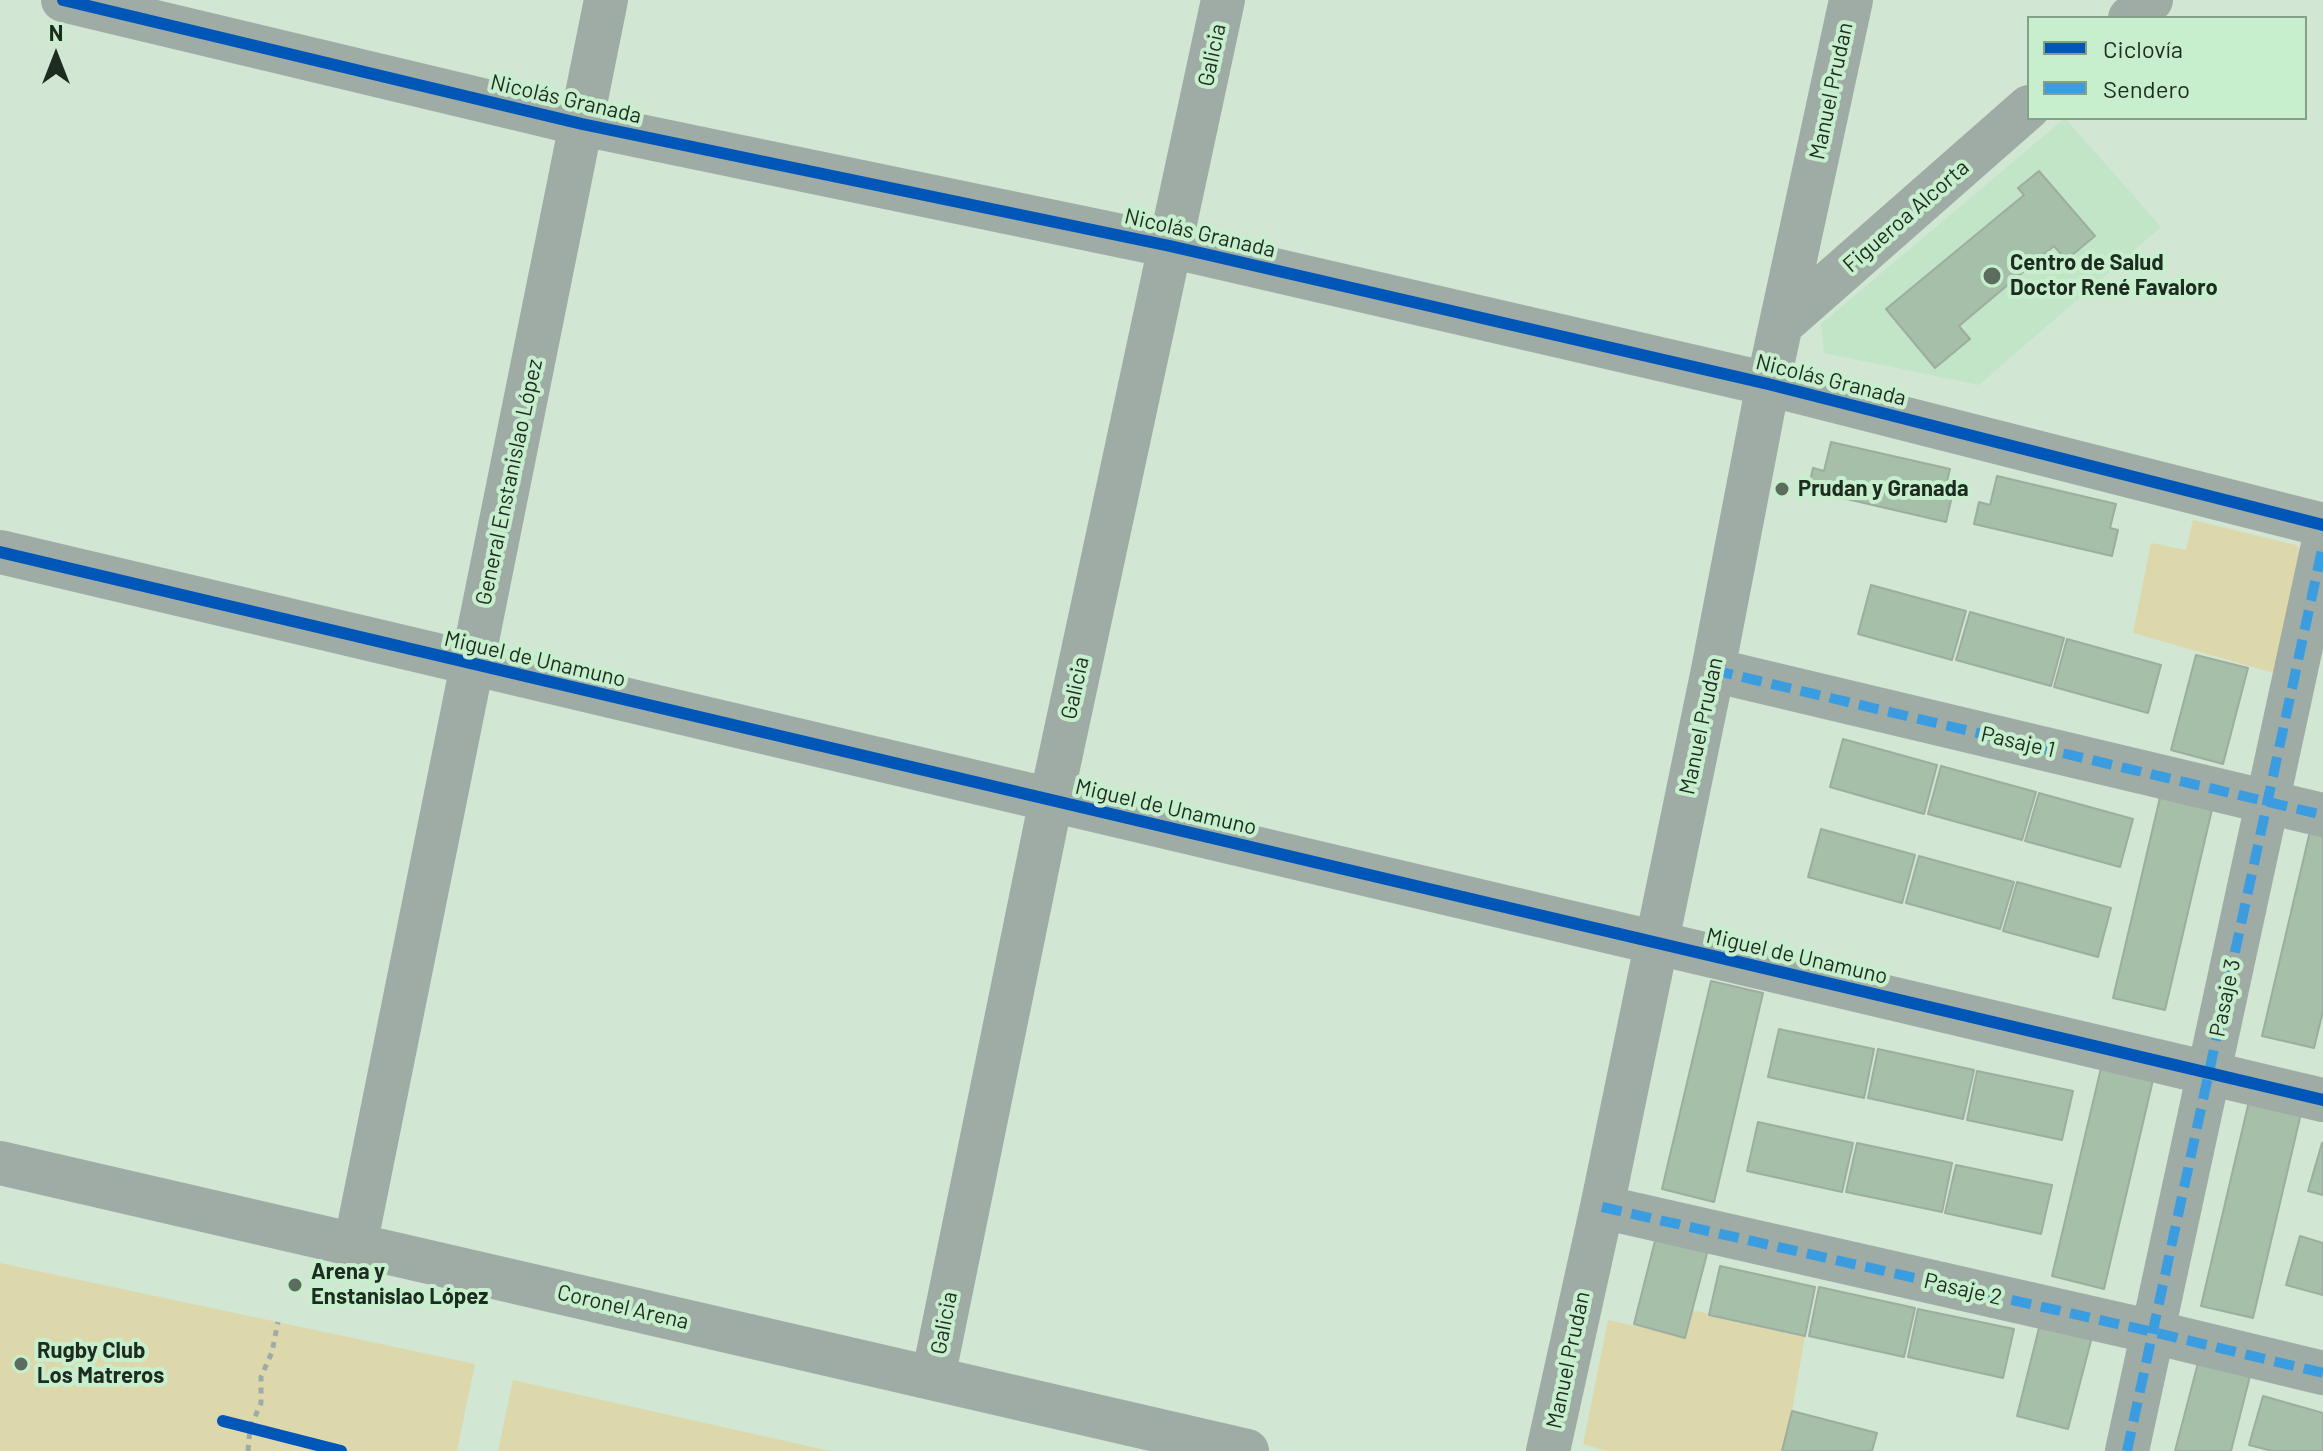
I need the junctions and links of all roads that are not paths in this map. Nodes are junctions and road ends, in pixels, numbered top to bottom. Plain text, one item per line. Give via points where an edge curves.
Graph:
1 (63, 0) edge
2 (606, 0) edge
3 (1223, 0) edge
4 (1851, 0) edge
5 (2151, 0) edge
6 (2132, 16) edge
7 (2027, 109) edge
8 (582, 124) junction
9 (1170, 246) junction
10 (1782, 324) junction
11 (1768, 384) junction
12 (2323, 525) edge
13 (2323, 545) edge
14 (0, 552) edge
15 (472, 665) junction
16 (1713, 670) junction
17 (1051, 800) junction
18 (2268, 801) junction
19 (2323, 815) edge
20 (1655, 943) junction
21 (2208, 1074) junction
22 (2323, 1100) edge
23 (0, 1163) edge
24 (1602, 1207) junction
25 (355, 1246) junction
26 (2153, 1332) junction
27 (2323, 1373) edge
28 (933, 1378) junction
29 (1247, 1451) edge
30 (1548, 1451) edge
31 (2127, 1451) edge

1 - 8 street, Nicolás Granada
2 - 8 street, General Enstanislao López
3 - 9 street, Galicia
4 - 10 street, Manuel Prudan
5 - 6 street
7 - 10 street, Figueroa Alcorta
8 - 9 street, Nicolás Granada
8 - 15 street, General Enstanislao López
9 - 11 street, Nicolás Granada
9 - 17 street, Galicia
10 - 11 street, Manuel Prudan
11 - 12 street, Nicolás Granada
11 - 16 street, Manuel Prudan
13 - 18 street, Pasaje 3
14 - 15 street, Miguel de Unamuno
15 - 17 street, Miguel de Unamuno
15 - 25 street, General Enstanislao López
16 - 18 street, Pasaje 1
16 - 20 street, Manuel Prudan
17 - 20 street, Miguel de Unamuno
17 - 28 street, Galicia
18 - 19 street, Pasaje 1
18 - 21 street, Pasaje 3
20 - 21 street, Miguel de Unamuno
20 - 24 street, Manuel Prudan
21 - 22 street, Miguel de Unamuno
21 - 26 street, Pasaje 3
23 - 25 street, Coronel Arena
24 - 26 street, Pasaje 2
24 - 30 street, Manuel Prudan
25 - 28 street, Coronel Arena
26 - 27 street, Pasaje 2
26 - 31 street, Pasaje 3
28 - 29 street, Coronel Arena

